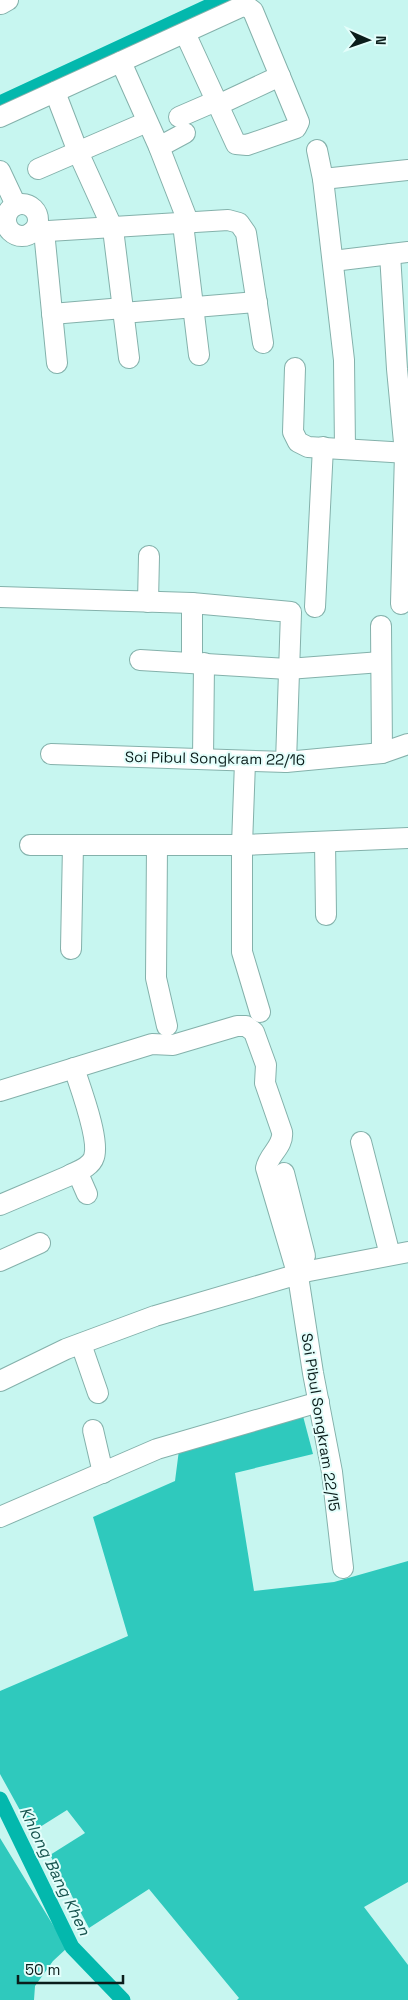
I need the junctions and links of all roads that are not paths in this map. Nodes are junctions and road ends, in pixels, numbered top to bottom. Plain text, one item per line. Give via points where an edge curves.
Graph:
1 (185, 33) junction
2 (121, 62) junction
3 (280, 76) junction
4 (55, 92) junction
5 (217, 103) junction
6 (0, 117) edge
7 (147, 122) junction
8 (158, 147) junction
9 (316, 150) dead end
10 (78, 152) junction
11 (38, 169) dead end
12 (408, 170) edge
13 (0, 171) edge
14 (323, 179) junction
15 (16, 205) junction
16 (186, 224) junction
17 (4, 228) edge
18 (112, 229) junction
19 (38, 232) junction
20 (399, 253) edge
21 (333, 261) junction
22 (256, 302) junction
23 (192, 308) junction
24 (123, 311) junction
25 (52, 314) junction
26 (263, 343) dead end
27 (198, 355) dead end
28 (129, 358) dead end
29 (57, 363) dead end
30 (295, 368) dead end
31 (323, 447) junction
32 (345, 449) junction
33 (406, 453) edge
34 (149, 556) dead end
35 (0, 597) edge
36 (148, 602) junction
37 (192, 603) junction
38 (401, 604) dead end
39 (315, 607) dead end
40 (381, 626) dead end
41 (140, 660) dead end
42 (381, 662) junction
43 (198, 663) junction
44 (288, 669) junction
45 (408, 744) edge
46 (382, 753) junction
47 (51, 754) dead end
48 (202, 759) junction
49 (245, 762) junction
50 (286, 762) junction
51 (408, 838) edge
52 (325, 842) junction
53 (30, 845) dead end
54 (73, 845) junction
55 (157, 845) junction
56 (242, 845) junction
57 (326, 915) dead end
58 (71, 949) dead end
59 (260, 1012) dead end
60 (167, 1026) dead end
61 (74, 1068) junction
62 (0, 1091) edge
63 (362, 1142) dead end
64 (284, 1173) dead end
65 (70, 1175) junction
66 (87, 1194) dead end
67 (0, 1205) edge
68 (40, 1243) dead end
69 (399, 1253) edge
70 (0, 1260) edge
71 (304, 1273) junction
72 (82, 1344) junction
73 (0, 1381) edge
74 (98, 1393) dead end
75 (319, 1402) junction
76 (93, 1430) dead end
77 (103, 1473) junction
78 (0, 1517) edge
79 (343, 1568) dead end

1 - 2 street
1 - 3 street via 245,5 252,11
1 - 5 street
2 - 4 street
2 - 7 street
3 - 5 street
3 - 5 street via 298,122 296,128 239,145 233,141
4 - 6 street
4 - 10 street
5 - 8 street via 182,125
7 - 8 street
7 - 10 street
8 - 16 street
9 - 14 street
10 - 11 street
10 - 18 street
12 - 14 street
13 - 15 street
14 - 21 street
15 - 17 street via 7,214
15 - 19 street via 28,206 37,215
16 - 18 street
16 - 22 street via 228,220 239,223 246,233
16 - 23 street
17 - 19 street via 15,235
18 - 19 street
18 - 24 street
19 - 25 street
20 - 21 street
20 - 33 street via 397,369
21 - 32 street via 344,360
22 - 23 street
22 - 26 street
23 - 24 street
23 - 27 street
24 - 25 street
24 - 28 street
25 - 29 street
30 - 31 street via 292,432 302,446
31 - 32 street
31 - 39 street
32 - 33 street
33 - 38 street
34 - 36 street
35 - 36 street
36 - 37 street
37 - 43 street
37 - 44 street via 291,612
40 - 42 street
41 - 43 street
42 - 44 street
42 - 46 street
43 - 44 street
43 - 48 street
44 - 50 street
45 - 46 street, Soi Pibul Songkram 22/16
46 - 50 street, Soi Pibul Songkram 22/16
47 - 48 street, Soi Pibul Songkram 22/16
48 - 49 street, Soi Pibul Songkram 22/16
49 - 50 street, Soi Pibul Songkram 22/16
49 - 56 street
51 - 52 street
52 - 56 street
52 - 57 street
53 - 54 street
54 - 55 street
54 - 58 street
55 - 56 street
55 - 60 street via 156,978
56 - 59 street via 242,952
61 - 62 street
61 - 65 street via 95,1142 94,1157 86,1167
61 - 71 street via 152,1044 173,1045 237,1026 246,1026 254,1032 266,1065 265,1083 283,1138 266,1168
63 - 69 street
64 - 71 street
65 - 66 street via 80,1178
65 - 67 street
68 - 70 street
69 - 71 street
71 - 72 street via 155,1316
71 - 75 street, Soi Pibul Songkram 22/15
72 - 73 street
72 - 74 street
75 - 77 street via 157,1449
75 - 79 street, Soi Pibul Songkram 22/15 via 332,1472
76 - 77 street
77 - 78 street

